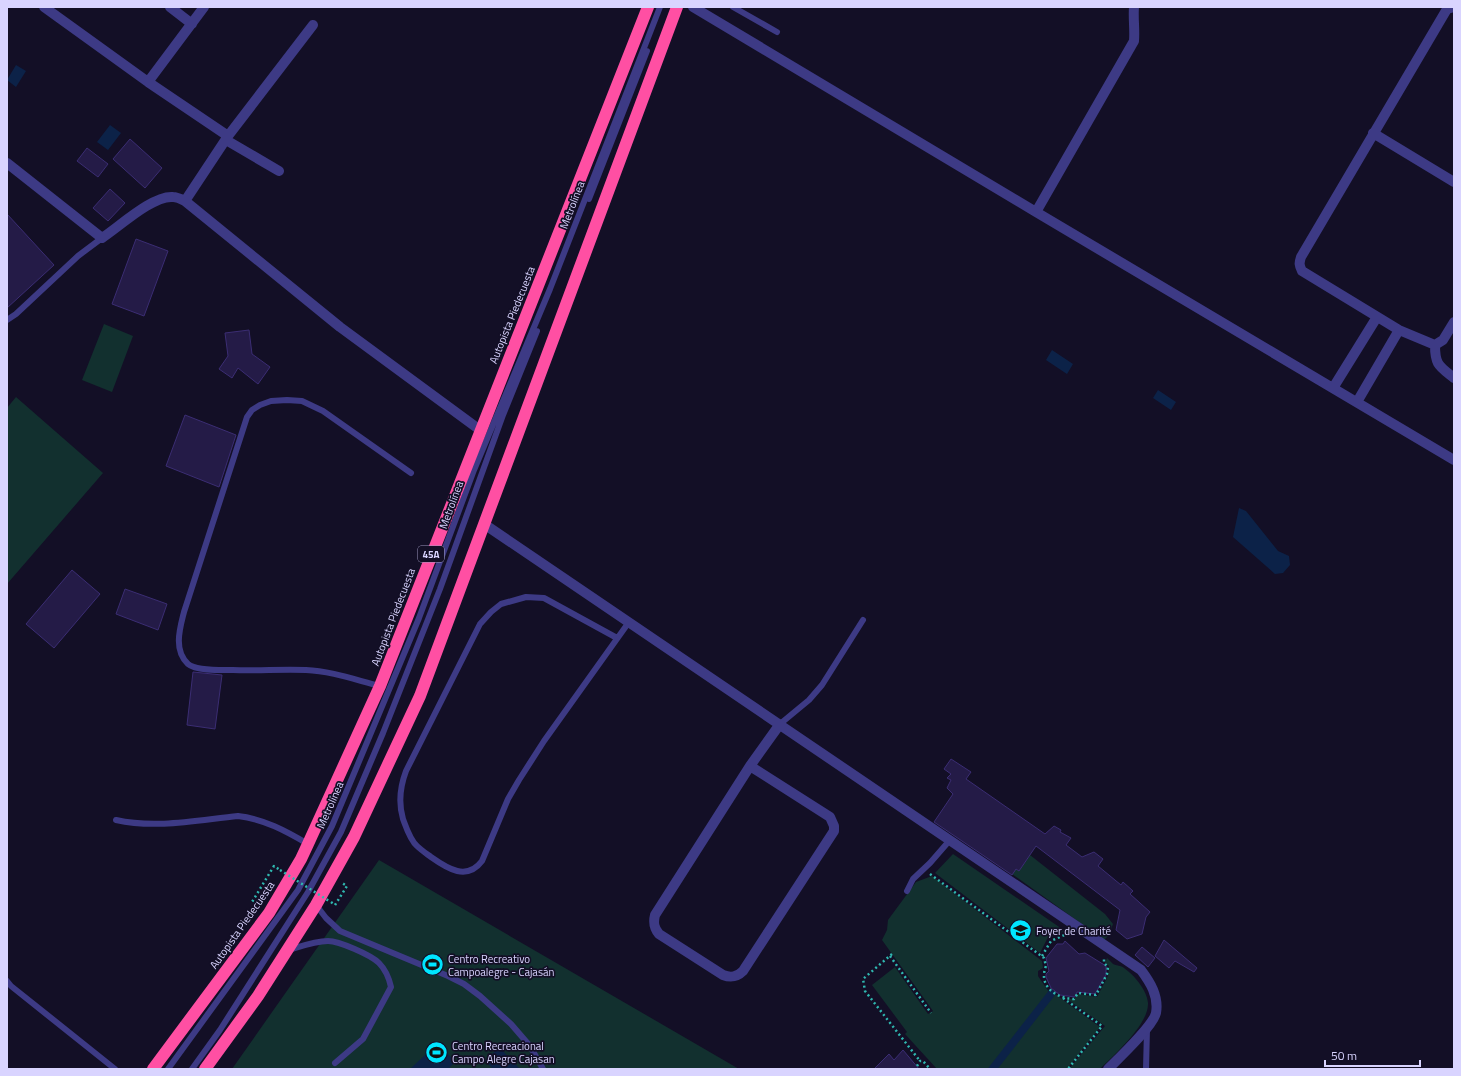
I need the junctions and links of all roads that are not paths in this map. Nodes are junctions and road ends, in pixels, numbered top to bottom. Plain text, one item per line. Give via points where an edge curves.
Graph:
1 (44, 7) edge
2 (170, 7) edge
3 (204, 7) edge
4 (648, 7) edge
5 (660, 7) edge
6 (664, 7) edge
7 (677, 7) edge
8 (693, 7) edge
9 (732, 7) edge
10 (1134, 7) edge
11 (1454, 7) edge
12 (704, 10) edge
13 (192, 24) junction
14 (313, 25) dead end
15 (777, 32) dead end
16 (148, 82) junction
17 (1373, 133) junction
18 (227, 138) junction
19 (7, 163) edge
20 (279, 171) dead end
21 (1454, 182) edge
22 (185, 201) junction
23 (1036, 212) junction
24 (102, 238) junction
25 (1377, 317) junction
26 (7, 320) edge
27 (1454, 322) edge
28 (1399, 330) junction
29 (1435, 344) junction
30 (1454, 378) edge
31 (1333, 388) junction
32 (1357, 402) junction
33 (480, 430) junction
34 (1454, 460) edge
35 (411, 473) dead end
36 (484, 524) junction
37 (863, 620) dead end
38 (629, 622) junction
39 (617, 638) junction
40 (380, 686) junction
41 (780, 724) junction
42 (750, 766) junction
43 (116, 820) dead end
44 (950, 840) junction
45 (308, 844) junction
46 (906, 891) dead end
47 (316, 905) junction
48 (289, 950) junction
49 (7, 981) edge
50 (1147, 1027) junction
51 (335, 1063) dead end
52 (115, 1069) edge
53 (153, 1069) edge
54 (168, 1069) edge
55 (192, 1069) edge
56 (205, 1069) edge
57 (543, 1069) edge
58 (1108, 1069) edge
59 (1146, 1069) edge

1 - 16 street
2 - 13 street
3 - 13 street
4 - 33 highway, Autopista Piedecuesta / 45A
5 - 54 lane, Metrolínea via 553,282 474,470 419,618 332,826 298,890
6 - 55 lane, Metrolínea via 503,415 437,596 341,832 308,892 220,1030
7 - 36 highway
8 - 12 street
9 - 15 lane
10 - 23 street via 1134,41
11 - 17 street via 1447,9
12 - 23 street
13 - 16 street
14 - 18 street
16 - 18 street
17 - 21 street
17 - 25 street via 1301,257 1299,266 1302,271
18 - 20 street
18 - 22 street
19 - 24 street
22 - 24 street via 172,197 161,198 150,203
22 - 33 street via 346,331
23 - 31 street
24 - 26 lane via 78,256
25 - 28 street
25 - 31 street
27 - 29 street via 1443,340
28 - 29 street
28 - 32 street
29 - 30 street via 1435,357 1439,366
31 - 32 street
32 - 34 street
33 - 40 highway, Autopista Piedecuesta / 45A
35 - 40 lane via 323,411 302,401 270,401 252,410 242,432 178,638 183,657 188,664 195,667 260,671 306,670
36 - 38 street
36 - 47 highway via 420,696 354,837
37 - 41 lane via 822,685 809,700
38 - 39 lane
38 - 41 street
39 - 39 lane via 544,598 526,596 501,604 490,612 480,624 401,784 403,819 416,846 445,868 459,872 477,868 519,780
40 - 45 highway, Autopista Piedecuesta / 45A
41 - 42 street
41 - 44 street
42 - 42 street via 654,920 659,934 723,975 732,977 743,971 834,831 830,817
43 - 45 lane via 153,824 248,817 289,833
44 - 46 lane via 913,879
44 - 50 street via 1141,970 1151,983 1156,998 1156,1014
45 - 53 highway, Autopista Piedecuesta / 45A via 269,913
47 - 48 highway
47 - 57 lane via 340,931 448,976 480,996 511,1024 530,1046
48 - 51 lane via 314,942 334,941 375,960 388,974 391,987 363,1039
48 - 56 highway
49 - 52 lane
50 - 58 street
50 - 59 lane

